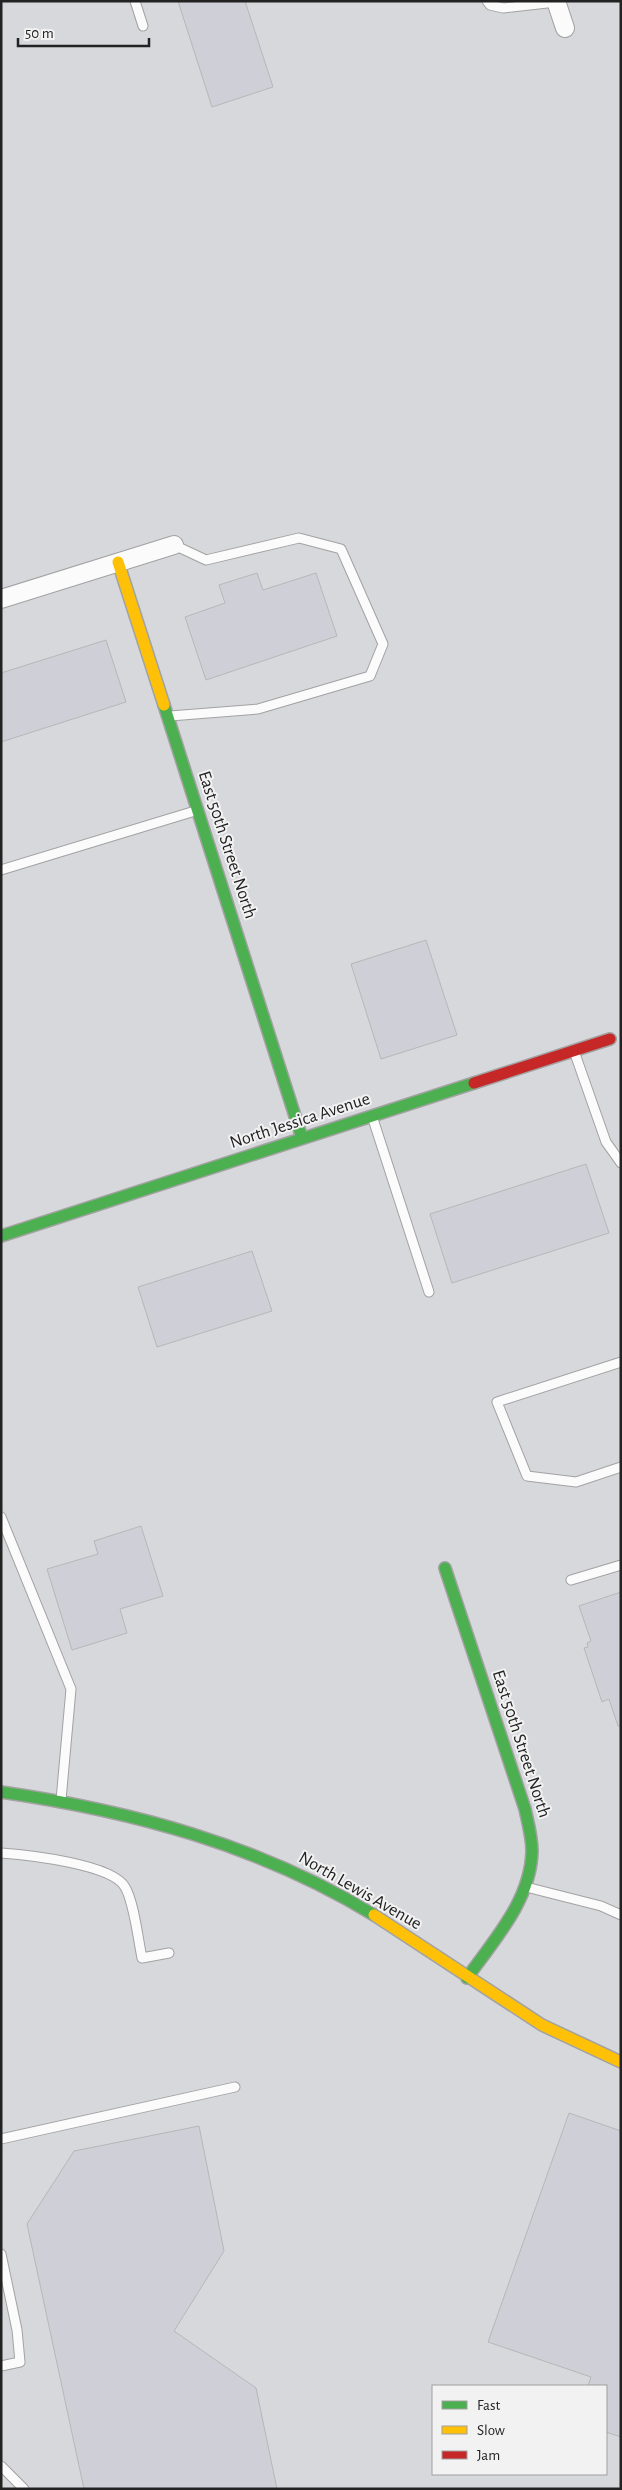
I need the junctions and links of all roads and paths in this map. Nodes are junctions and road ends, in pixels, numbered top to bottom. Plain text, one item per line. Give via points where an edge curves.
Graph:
1 (135, 1) edge
2 (487, 1) edge
3 (556, 1) edge
4 (143, 26) dead end
5 (565, 28) dead end
6 (174, 545) joint
7 (118, 562) junction
8 (1, 599) edge
9 (167, 716) junction
10 (197, 810) junction
11 (1, 870) edge
12 (610, 1039) dead end
13 (574, 1051) junction
14 (372, 1116) junction
15 (302, 1138) junction
16 (621, 1163) edge
17 (1, 1236) edge
18 (429, 1292) dead end
19 (621, 1362) edge
20 (621, 1467) edge
21 (1, 1517) edge
22 (621, 1565) edge
23 (445, 1568) dead end
24 (571, 1580) dead end
25 (1, 1792) edge
26 (61, 1801) junction
27 (1, 1853) edge
28 (526, 1887) junction
29 (621, 1915) edge
30 (169, 1953) dead end
31 (467, 1978) junction
32 (621, 2062) edge
33 (235, 2088) dead end
34 (1, 2139) edge
35 (1, 2254) edge
36 (1, 2366) edge
37 (1, 2466) edge
38 (24, 2489) edge

1 - 4 lane
2 - 3 lane via 503,8
3 - 5 street
6 - 7 street
6 - 9 lane via 206,560 298,538 341,549 383,644 370,676 258,709
7 - 8 street
7 - 9 street, East 50th Street North
9 - 10 street, East 50th Street North
10 - 11 lane
10 - 15 street, East 50th Street North
12 - 13 street, North Jessica Avenue
13 - 14 street, North Jessica Avenue
13 - 16 lane via 606,1142
14 - 15 street, North Jessica Avenue
14 - 18 lane
15 - 17 street, North Jessica Avenue
19 - 20 lane via 497,1402 527,1476 576,1482
21 - 26 lane via 71,1689
22 - 24 lane
23 - 28 street, East 50th Street North via 525,1809 532,1850
25 - 26 street, North Lewis Avenue
26 - 31 street, North Lewis Avenue via 168,1825 286,1869 354,1904
27 - 30 lane via 90,1867 115,1876 125,1886 142,1958
28 - 29 lane via 601,1906
28 - 31 street, East 50th Street North via 517,1906
31 - 32 street, North Lewis Avenue via 543,2026
33 - 34 lane
35 - 36 lane via 17,2330 20,2362
37 - 38 lane

